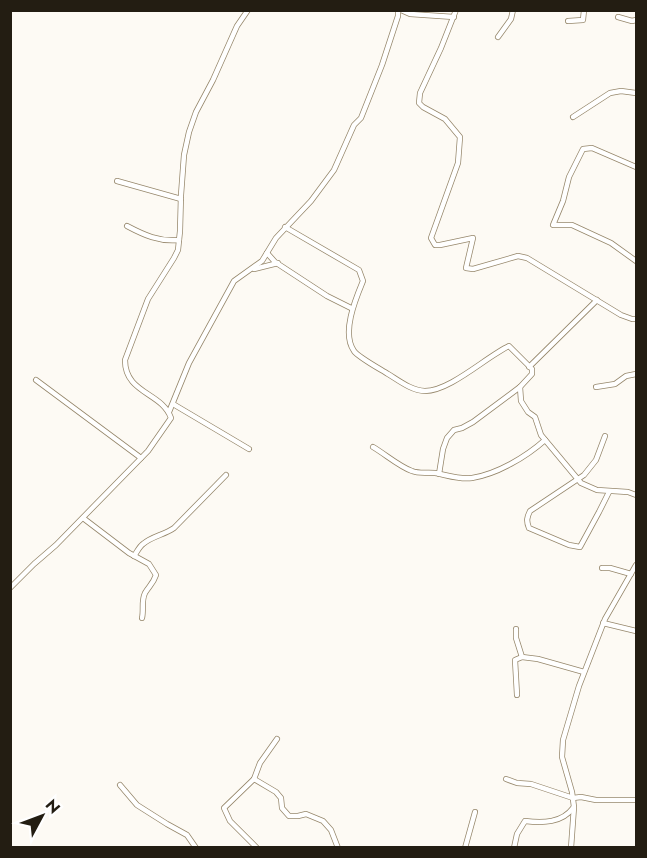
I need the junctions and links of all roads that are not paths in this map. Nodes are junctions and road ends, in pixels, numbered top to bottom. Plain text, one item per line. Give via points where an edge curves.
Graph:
1 (248, 10) edge
2 (400, 10) edge
3 (456, 10) edge
4 (513, 10) edge
5 (584, 10) edge
6 (454, 17) junction
7 (618, 17) dead end
8 (636, 20) edge
9 (568, 21) dead end
10 (498, 37) dead end
11 (636, 93) edge
12 (573, 117) dead end
13 (636, 167) edge
14 (117, 181) dead end
15 (181, 199) junction
16 (127, 226) dead end
17 (285, 227) junction
18 (178, 240) junction
19 (267, 253) junction
20 (636, 261) edge
21 (278, 263) junction
22 (249, 270) junction
23 (597, 300) junction
24 (351, 308) junction
25 (636, 319) edge
26 (529, 366) junction
27 (636, 374) edge
28 (36, 380) dead end
29 (520, 387) junction
30 (596, 387) dead end
31 (172, 404) junction
32 (169, 412) junction
33 (605, 436) dead end
34 (545, 441) junction
35 (373, 447) dead end
36 (249, 449) dead end
37 (141, 458) junction
38 (439, 474) junction
39 (226, 475) dead end
40 (579, 480) junction
41 (609, 492) junction
42 (636, 495) edge
43 (83, 518) junction
44 (134, 556) junction
45 (636, 565) edge
46 (602, 568) dead end
47 (631, 574) junction
48 (10, 588) edge
49 (142, 618) dead end
50 (603, 623) junction
51 (516, 629) dead end
52 (636, 631) edge
53 (522, 657) junction
54 (584, 672) junction
55 (517, 695) dead end
56 (277, 739) dead end
57 (254, 779) junction
58 (506, 779) dead end
59 (120, 785) dead end
60 (573, 798) junction
61 (636, 802) edge
62 (574, 807) junction
63 (475, 812) dead end
64 (196, 848) edge
65 (257, 848) edge
66 (338, 848) edge
67 (465, 848) edge
68 (514, 848) edge
69 (571, 848) edge

1 - 15 street via 196,112 184,155
2 - 6 street
2 - 17 street via 361,118 334,170
3 - 6 street
4 - 10 street
5 - 9 street via 583,20
6 - 23 street via 420,93 419,103 446,119 460,136 458,163 431,238 435,245 440,245 473,238 466,268 518,256
7 - 8 street
11 - 12 street via 610,93
13 - 20 street via 592,148 583,149 569,177 554,225 572,225 611,243
14 - 15 street
15 - 18 street
16 - 18 street via 166,242
17 - 19 street
17 - 24 street via 359,270 363,281
18 - 32 street via 178,250 148,299 125,360 133,383
19 - 21 street
19 - 22 street
21 - 22 street
21 - 24 street
22 - 31 street via 234,281 189,363
23 - 25 street
23 - 26 street
24 - 26 street via 349,340 354,352 416,389 444,386 509,346
26 - 29 street via 532,374
27 - 30 street via 615,384
28 - 37 street
29 - 34 street via 521,401 535,417
29 - 38 street via 473,422 454,429 443,449
31 - 32 street
31 - 36 street
32 - 37 street via 168,424
33 - 40 street via 596,460
34 - 38 street via 499,470 472,478
34 - 40 street
35 - 38 street via 414,472
37 - 43 street
39 - 44 street via 174,528 142,544
40 - 41 street
40 - 41 street via 530,511 528,528 580,548
41 - 42 street
43 - 44 street
43 - 48 street
44 - 49 street via 149,564 156,575 142,603
45 - 47 street
46 - 47 street
47 - 50 street
50 - 52 street
50 - 54 street
51 - 53 street
53 - 54 street
53 - 55 street via 515,660
54 - 60 street via 563,740 562,757
56 - 57 street
57 - 65 street via 224,808 230,820
57 - 66 street via 276,792 289,816 306,814 323,821
58 - 60 street
59 - 64 street via 137,805 187,835
60 - 61 street
60 - 62 street
62 - 68 street via 558,819 525,822
62 - 69 street
63 - 67 street

